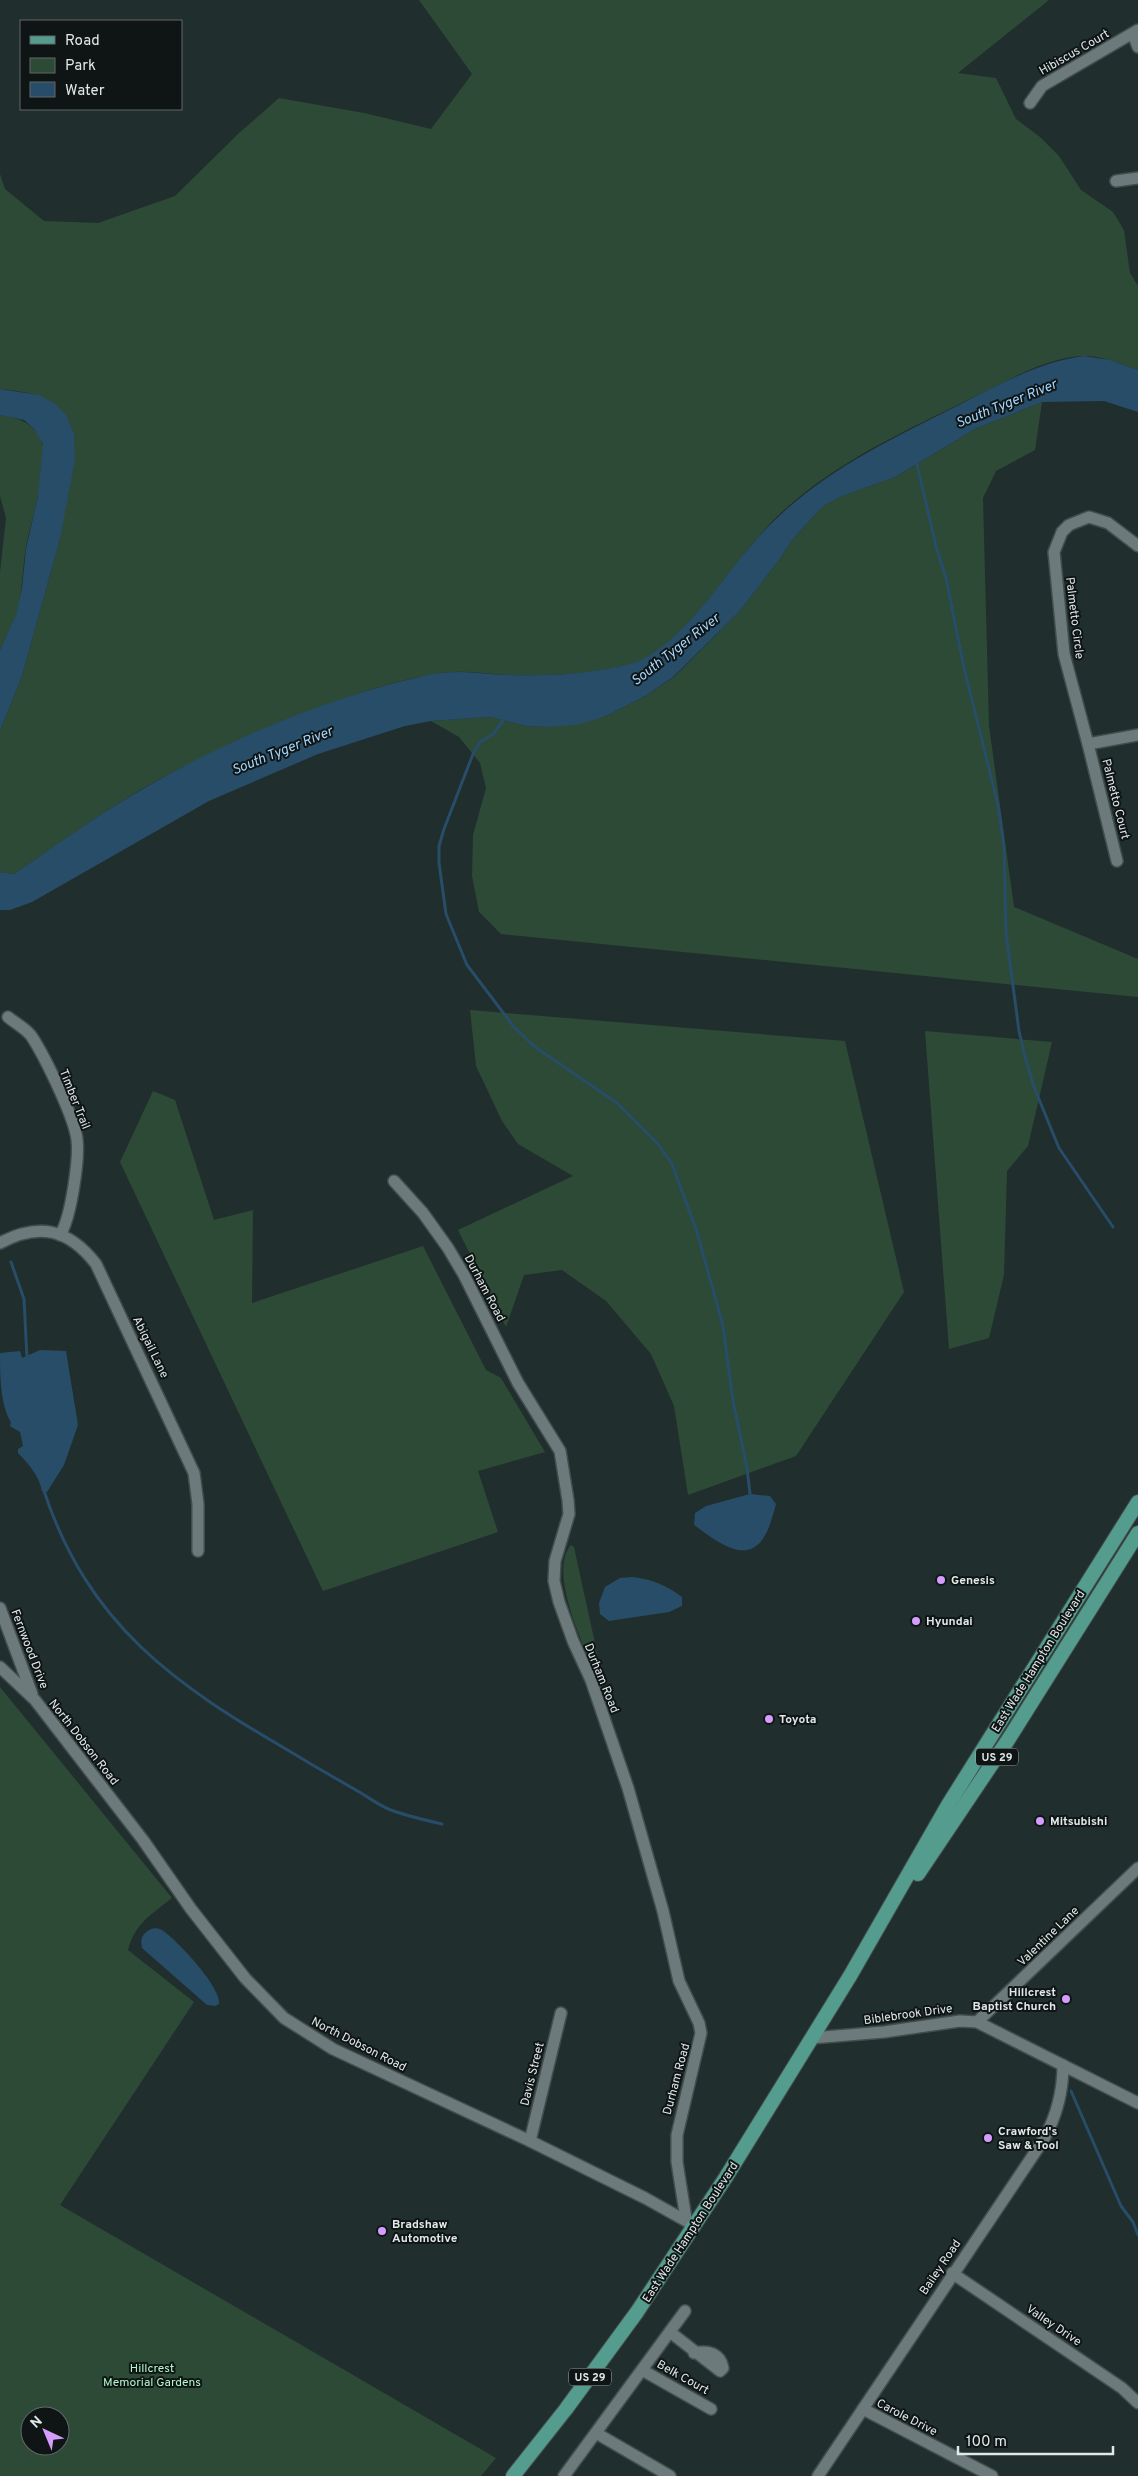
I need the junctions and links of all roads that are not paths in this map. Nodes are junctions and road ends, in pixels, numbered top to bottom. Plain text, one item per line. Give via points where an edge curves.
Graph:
1 (1136, 32) edge
2 (1138, 47) edge
3 (1030, 103) dead end
4 (1138, 178) edge
5 (1116, 181) dead end
6 (1138, 546) edge
7 (1138, 735) edge
8 (1088, 744) junction
9 (1117, 861) dead end
10 (8, 1017) dead end
11 (394, 1181) dead end
12 (60, 1234) junction
13 (0, 1243) edge
14 (1138, 1502) edge
15 (1138, 1533) edge
16 (198, 1551) dead end
17 (0, 1608) edge
18 (1059, 1628) junction
19 (1074, 1636) junction
20 (0, 1666) edge
21 (35, 1700) junction
22 (995, 1730) junction
23 (1008, 1740) junction
24 (1138, 1868) edge
25 (850, 1976) junction
26 (561, 2013) dead end
27 (977, 2022) junction
28 (812, 2038) junction
29 (1063, 2065) junction
30 (1138, 2103) edge
31 (530, 2142) junction
32 (689, 2223) junction
33 (952, 2273) junction
34 (685, 2311) dead end
35 (670, 2332) junction
36 (694, 2353) dead end
37 (642, 2370) junction
38 (1138, 2403) edge
39 (711, 2409) dead end
40 (863, 2409) junction
41 (596, 2433) junction
42 (513, 2476) edge
43 (564, 2476) edge
44 (670, 2476) edge
45 (818, 2476) edge
46 (992, 2476) edge

1 - 2 street
1 - 3 street, Hibiscus Court via 1042,86
4 - 5 street
6 - 8 street, Palmetto Circle via 1108,523 1089,517 1065,529 1056,542 1054,552 1064,654
7 - 8 street
8 - 9 street, Palmetto Court
10 - 12 street, Timber Trail via 31,1035 76,1135 72,1193 65,1226
11 - 32 street, Durham Road via 436,1230 464,1275 518,1382 562,1459 569,1514 555,1561 554,1581 559,1602 628,1788 664,1911 678,1981 700,2024 701,2033 677,2135 677,2162
12 - 13 street, Abigail Lane via 28,1231
12 - 16 street, Abigail Lane via 84,1248 96,1264 184,1449 194,1473
14 - 18 main road, East Wade Hampton Boulevard / US 29
15 - 19 main road, East Wade Hampton Boulevard / US 29
17 - 21 street, Fernwood Drive
18 - 19 main road
18 - 22 main road, East Wade Hampton Boulevard / US 29
19 - 23 main road, East Wade Hampton Boulevard / US 29
20 - 21 street, North Dobson Road
21 - 31 street, North Dobson Road via 160,1862 223,1950 274,2009 333,2049
22 - 23 main road
22 - 25 main road, East Wade Hampton Boulevard / US 29
23 - 25 main road, East Wade Hampton Boulevard / US 29
24 - 27 street, Valentine Lane
25 - 28 main road, East Wade Hampton Boulevard / US 29
26 - 31 street, Davis Street
27 - 28 street, Biblebrook Drive via 960,2021
27 - 29 street, Biblebrook Drive
28 - 32 main road, East Wade Hampton Boulevard / US 29 via 726,2177
29 - 30 street, Biblebrook Drive
29 - 33 street, Bailey Road via 1063,2082 1053,2123
31 - 32 street, North Dobson Road
32 - 42 main road, East Wade Hampton Boulevard / US 29 via 632,2320
33 - 38 street, Valley Drive via 1122,2388
33 - 40 street, Bailey Road
34 - 35 street
35 - 36 street
35 - 37 street
37 - 39 street, Belk Court
37 - 41 street
40 - 45 street, Bailey Road
40 - 46 street, Carole Drive
41 - 43 street
41 - 44 street

